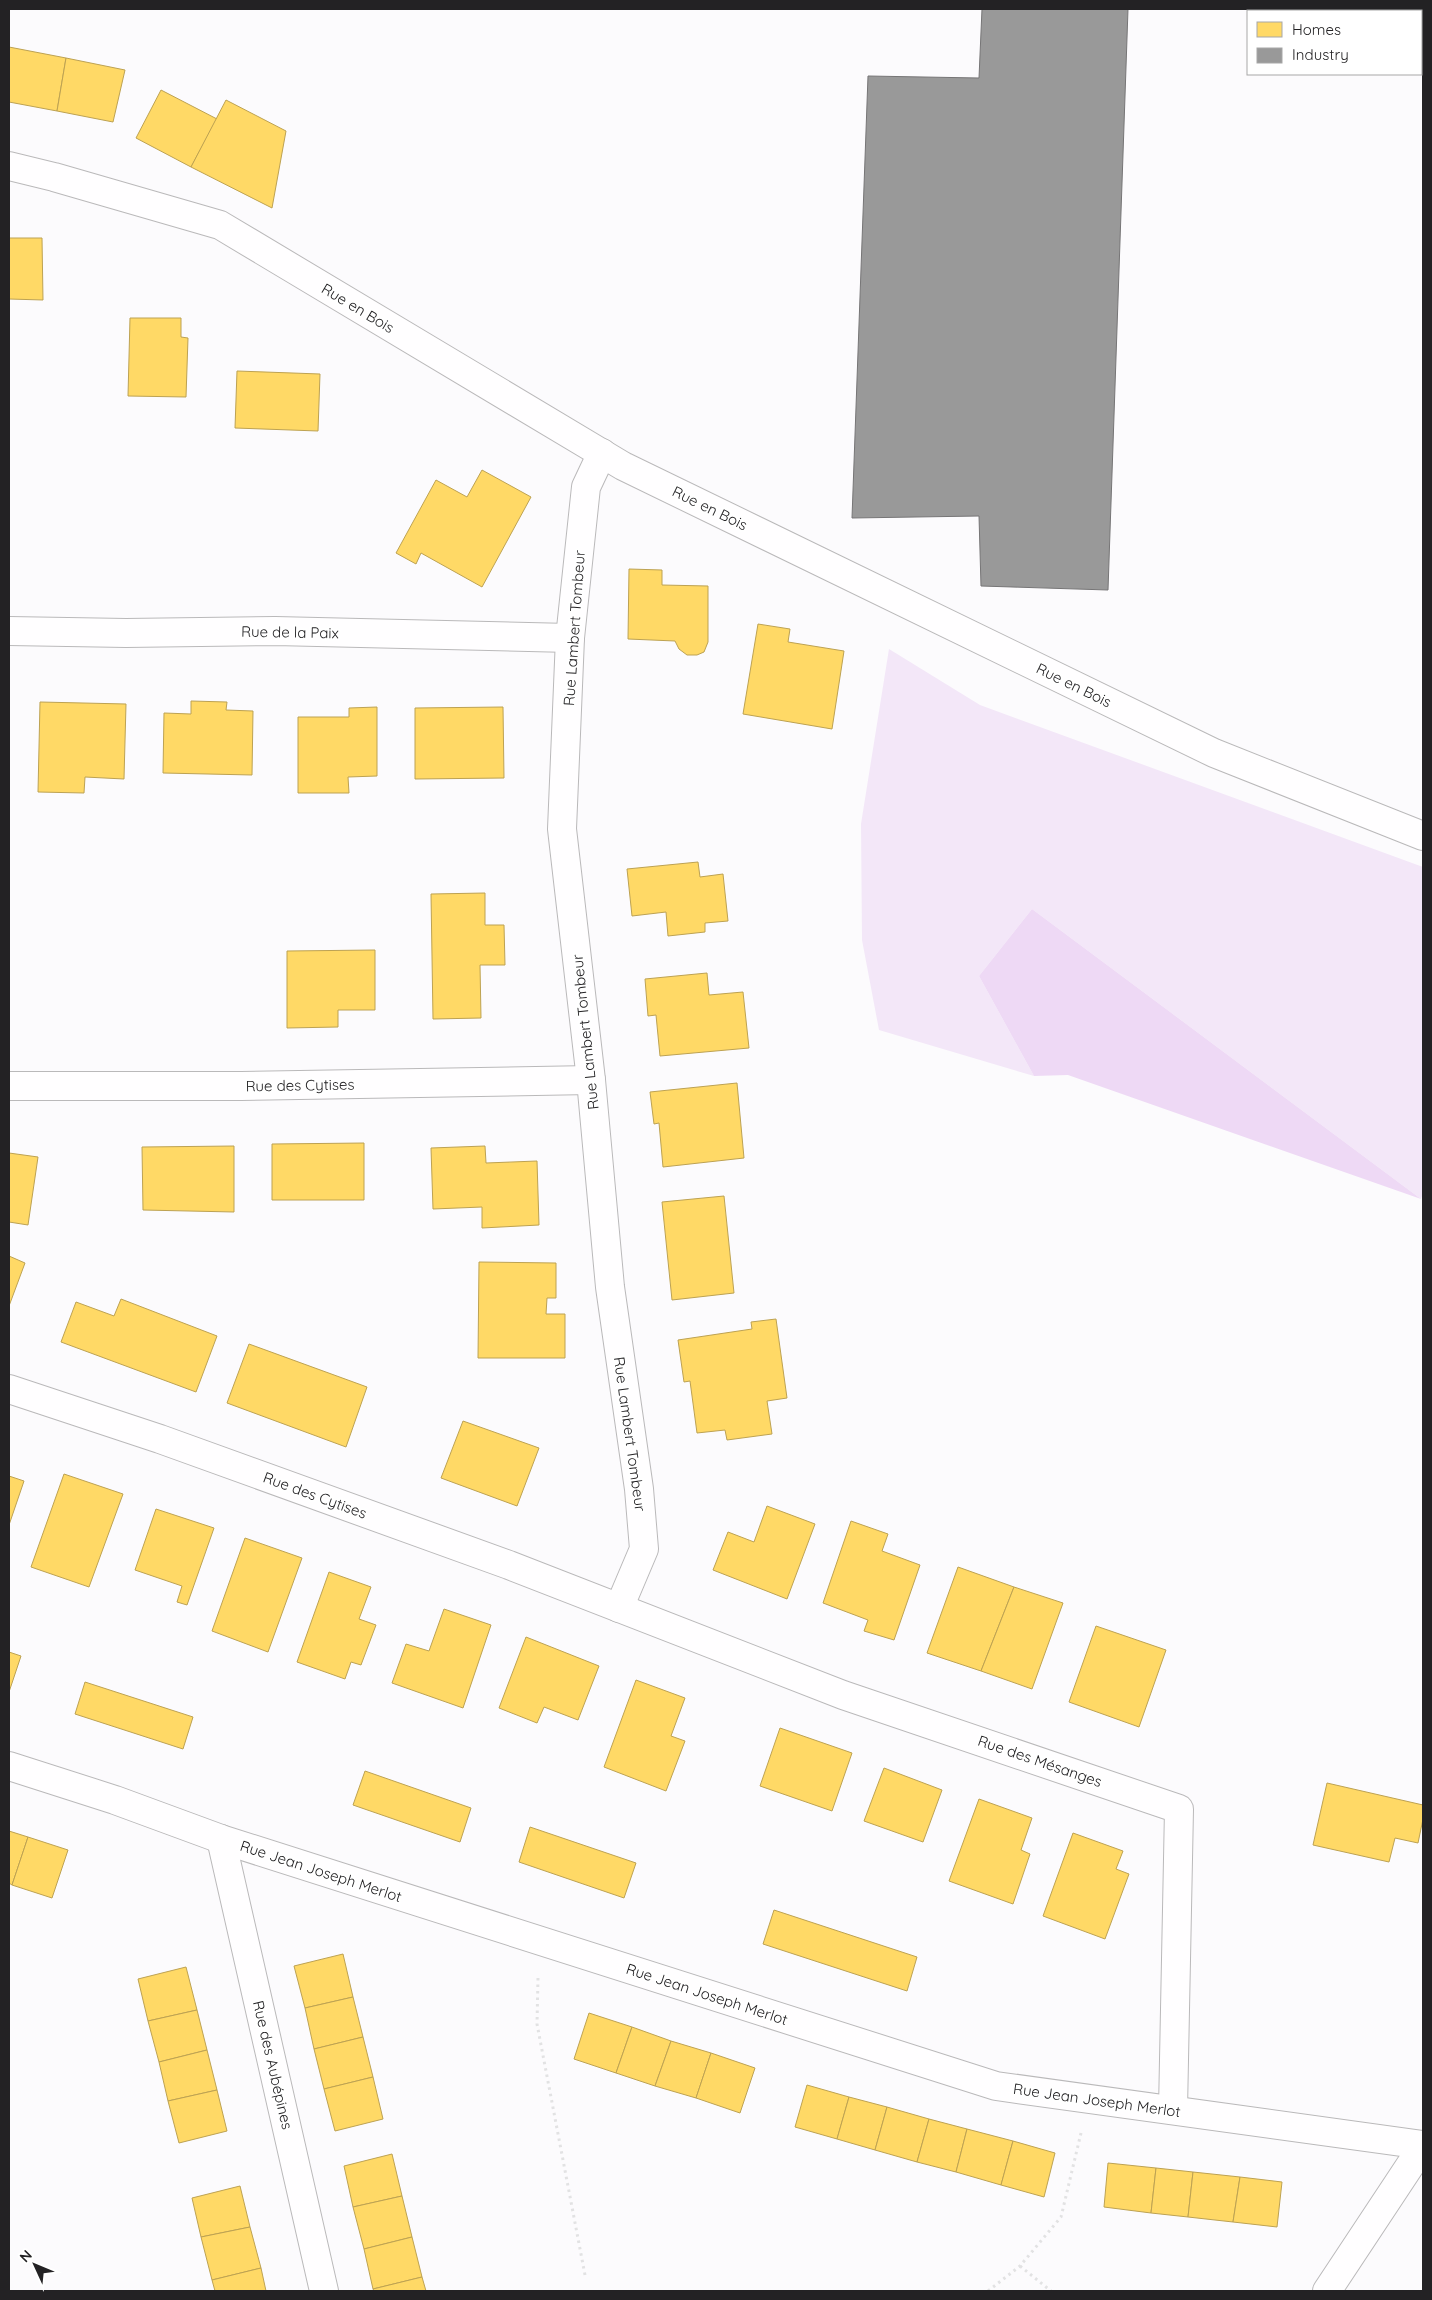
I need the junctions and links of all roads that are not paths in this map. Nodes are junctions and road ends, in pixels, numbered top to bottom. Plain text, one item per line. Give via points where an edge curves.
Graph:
1 (9, 166) edge
2 (602, 454) junction
3 (9, 631) edge
4 (570, 638) junction
5 (1423, 836) edge
6 (591, 1080) junction
7 (9, 1086) edge
8 (9, 1390) edge
9 (619, 1608) junction
10 (9, 1766) edge
11 (221, 1838) junction
12 (1173, 2110) junction
13 (1423, 2146) edge
14 (324, 2291) edge
15 (1326, 2291) edge

1 - 2 street, Rue en Bois via 220,225
2 - 4 street, Rue Lambert Tombeur via 586,487
2 - 5 street, Rue en Bois via 1214,753
3 - 4 street, Rue de la Paix via 275,631
4 - 6 street, Rue Lambert Tombeur via 562,829
6 - 7 street, Rue des Cytises
6 - 9 street, Rue Lambert Tombeur via 610,1287 639,1489 644,1548
8 - 9 street, Rue des Cytises via 160,1439 510,1565
9 - 12 street, Rue des Mésanges via 843,1694 1179,1809
10 - 11 street, Rue Jean Joseph Merlot
11 - 12 street, Rue Jean Joseph Merlot via 996,2086
11 - 14 street, Rue des Aubépines
12 - 13 street, Rue Jean Joseph Merlot
13 - 15 street

